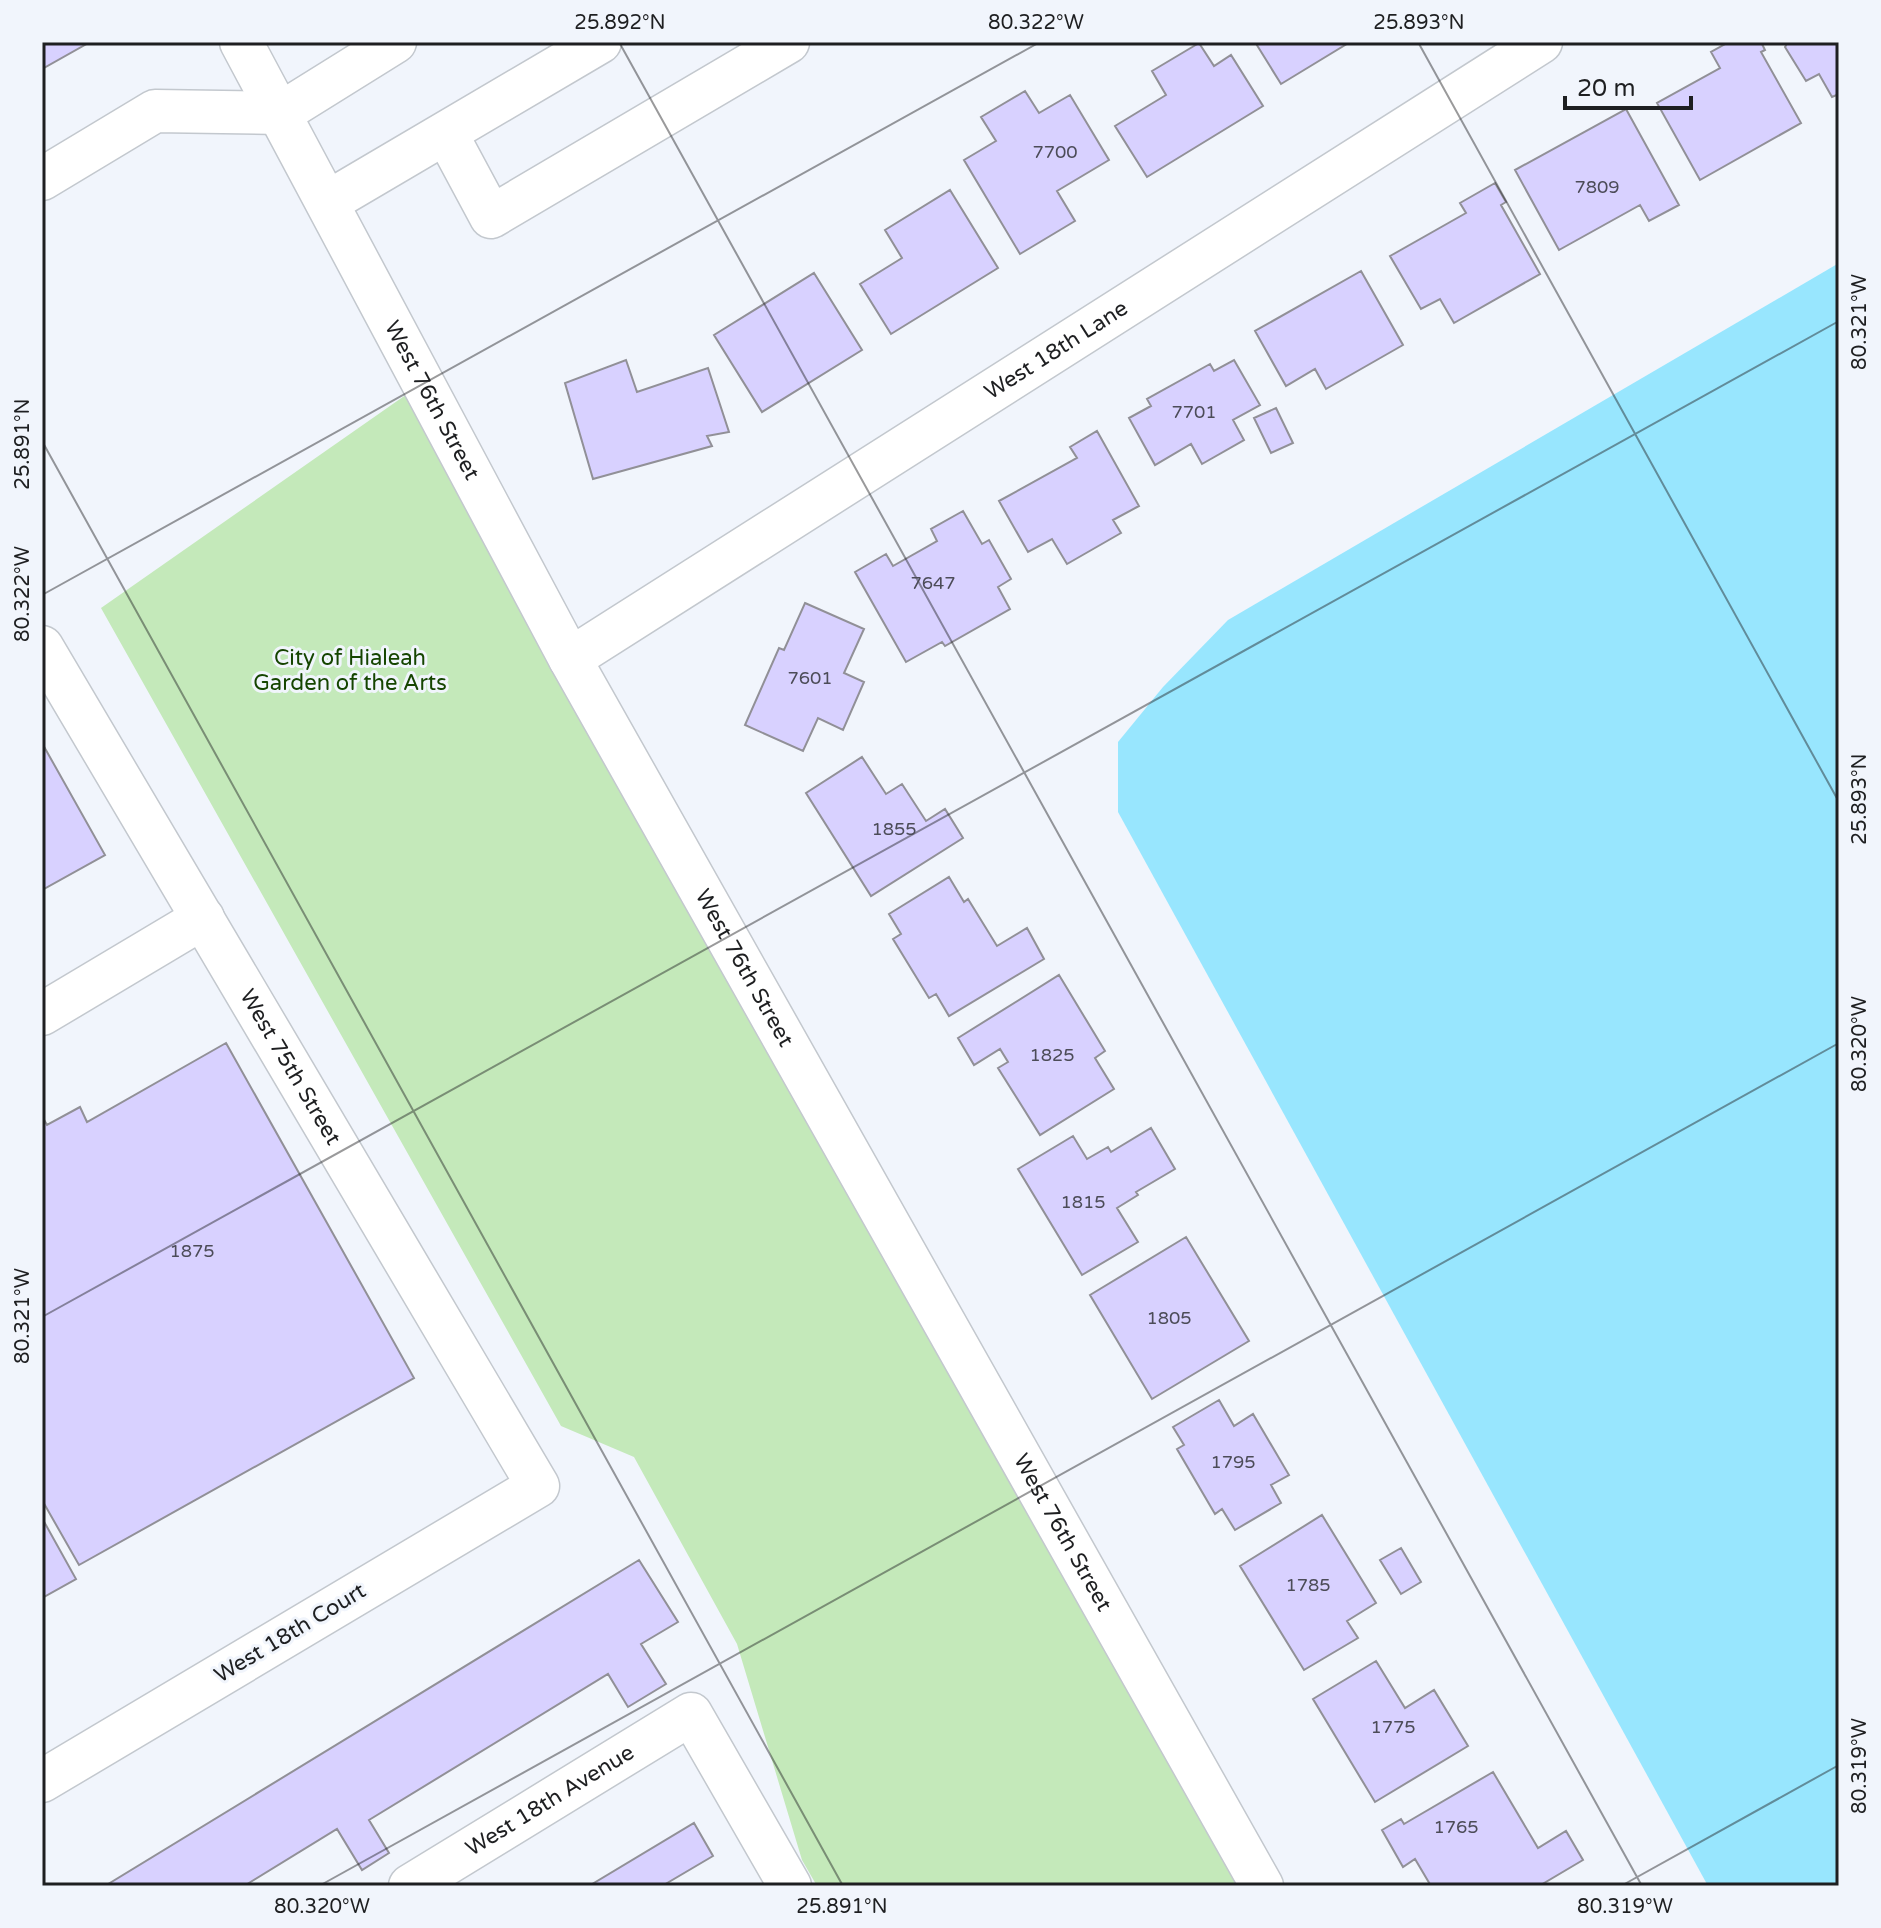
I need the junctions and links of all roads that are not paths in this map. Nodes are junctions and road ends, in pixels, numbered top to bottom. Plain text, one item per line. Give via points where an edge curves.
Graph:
1 (241, 42) edge
2 (395, 42) edge
3 (600, 42) edge
4 (788, 42) edge
5 (1541, 42) edge
6 (281, 113) junction
7 (447, 135) junction
8 (42, 179) edge
9 (328, 202) junction
10 (42, 647) edge
11 (570, 659) junction
12 (203, 918) junction
13 (42, 1014) edge
14 (538, 1486) joint
15 (42, 1781) edge
16 (410, 1886) edge
17 (790, 1886) edge
18 (1262, 1886) edge

1 - 6 street, West 76th Street
2 - 6 street
3 - 7 street
4 - 7 street via 491,217
5 - 11 street, West 18th Lane
6 - 8 street via 155,111
6 - 9 street, West 76th Street
7 - 9 street
9 - 11 street, West 76th Street
10 - 12 street, West 75th Street
11 - 18 street, West 76th Street
12 - 13 street
12 - 14 street, West 75th Street
14 - 15 street, West 18th Court
16 - 17 street, West 18th Avenue via 691,1714

